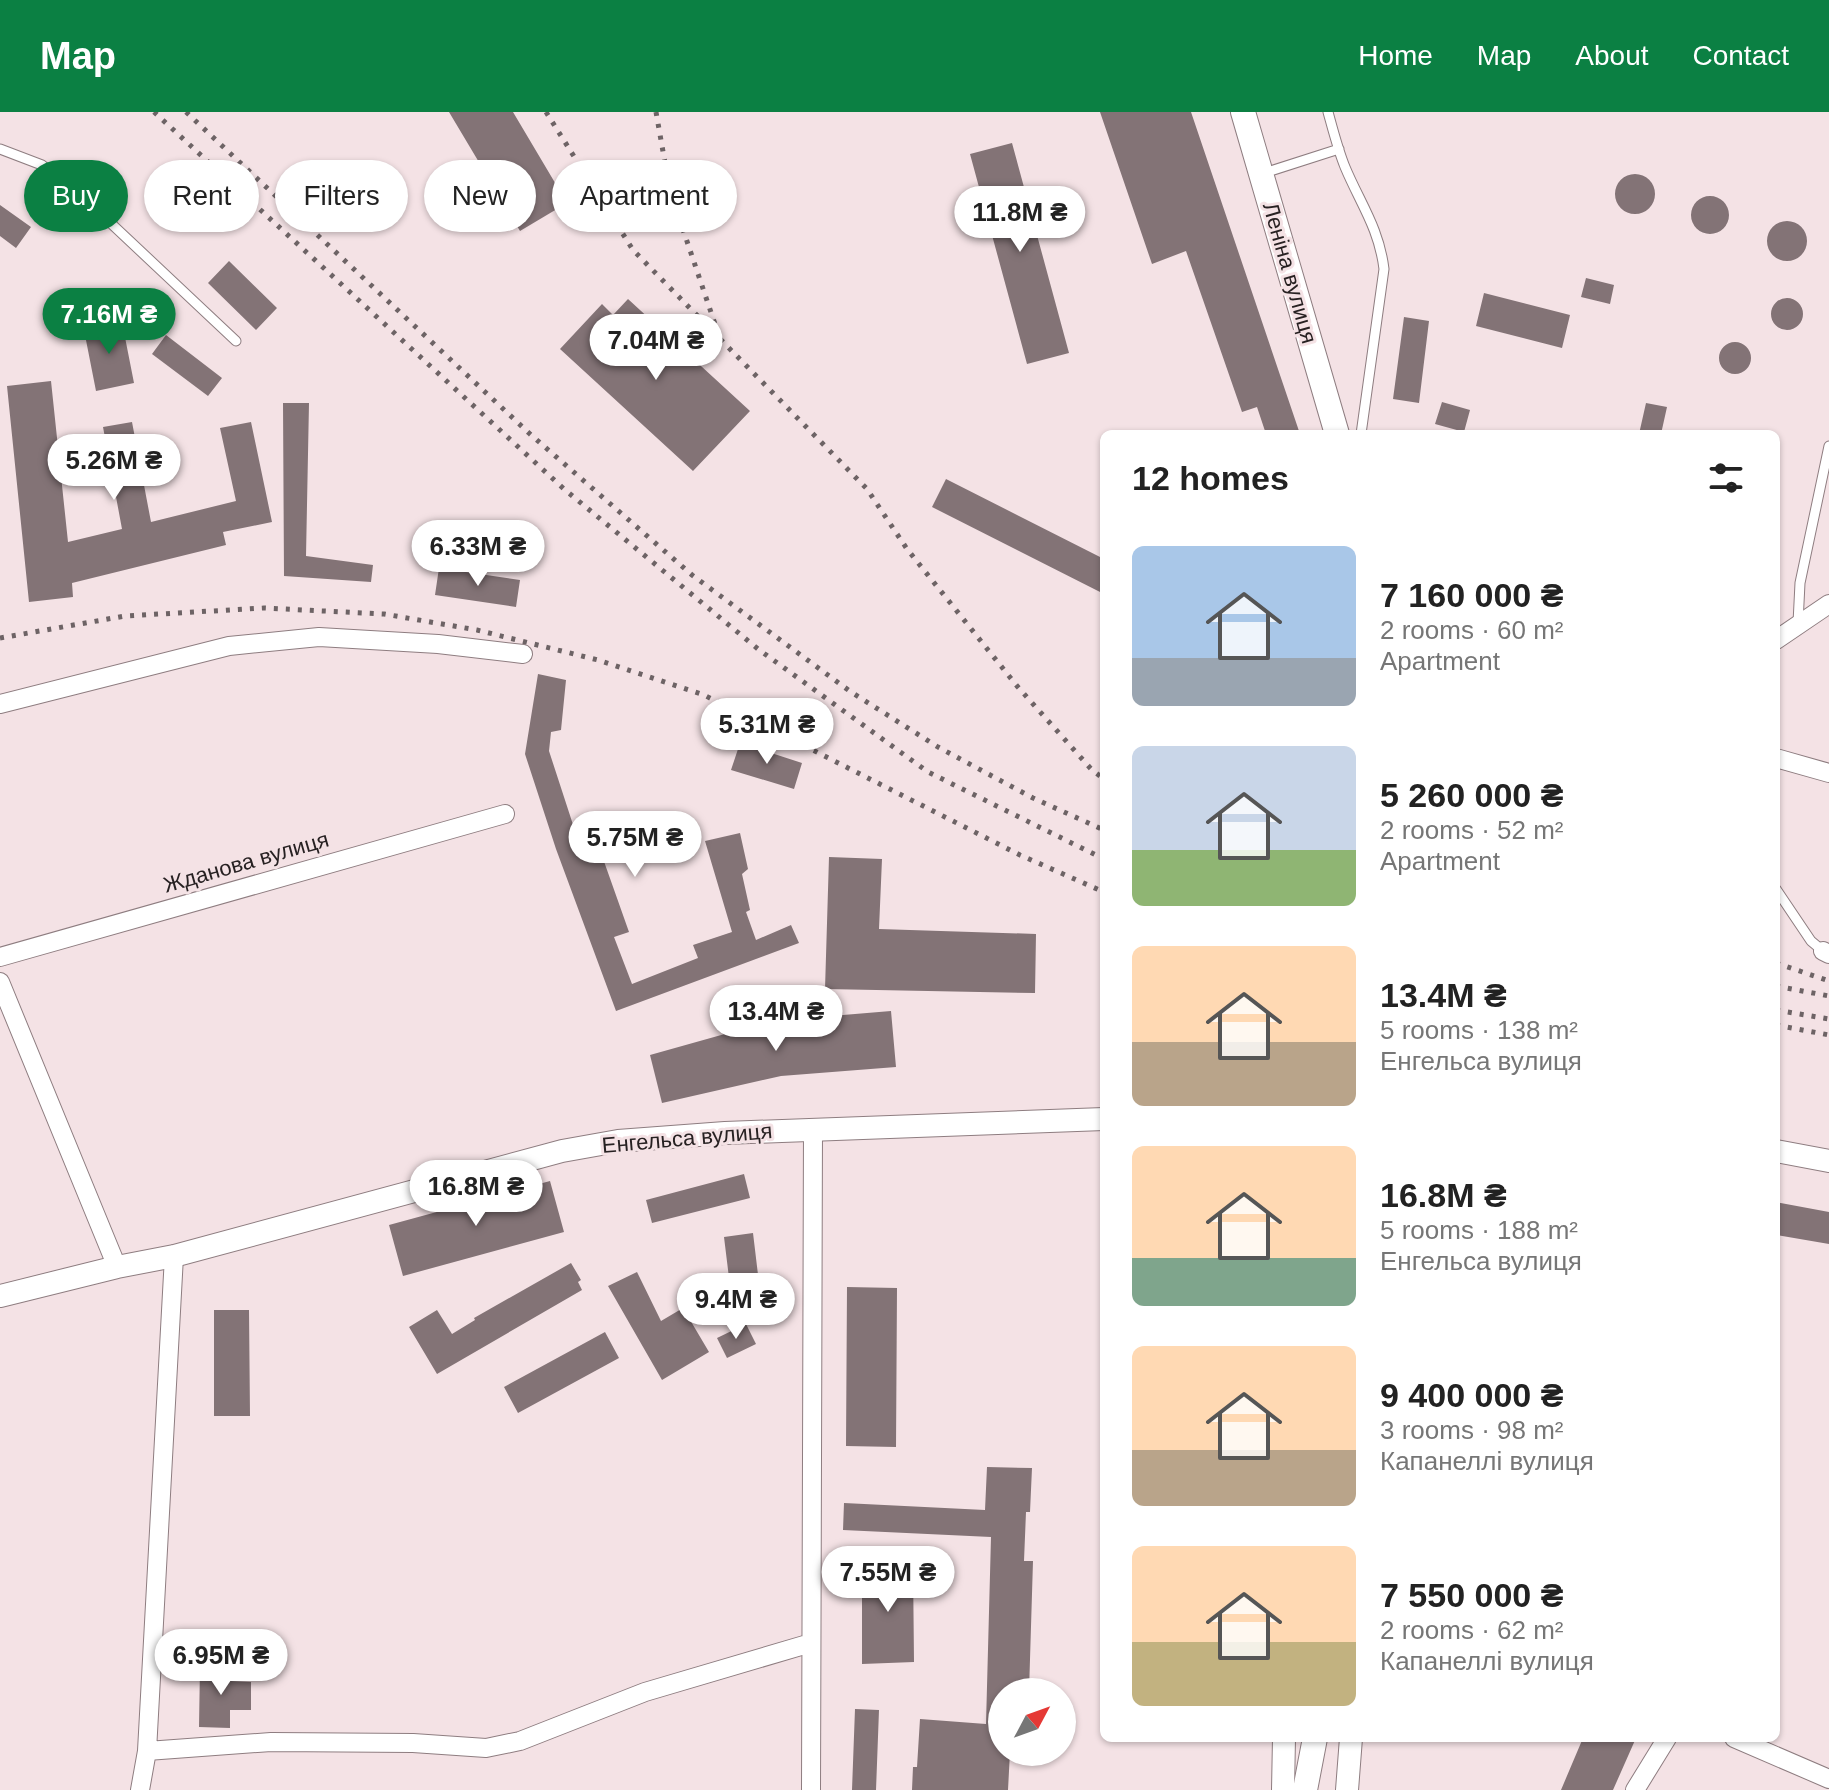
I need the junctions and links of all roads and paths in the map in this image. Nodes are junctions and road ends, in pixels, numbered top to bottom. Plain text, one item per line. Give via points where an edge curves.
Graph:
1 (1243, 112) edge
2 (1328, 112) edge
3 (0, 149) edge
4 (1339, 149) junction
5 (1261, 174) junction
6 (236, 341) dead end
7 (1336, 430) edge
8 (1362, 430) edge
9 (1829, 446) edge
10 (1829, 604) edge
11 (1798, 623) junction
12 (1780, 637) edge
13 (523, 654) dead end
14 (0, 704) edge
15 (1780, 760) edge
16 (1829, 773) edge
17 (505, 814) dead end
18 (1780, 895) edge
19 (1826, 953) edge
20 (0, 957) edge
21 (0, 982) edge
22 (1100, 1119) edge
23 (813, 1129) junction
24 (1780, 1152) edge
25 (1829, 1161) edge
26 (174, 1256) junction
27 (117, 1267) junction
28 (0, 1296) edge
29 (811, 1643) junction
30 (1284, 1742) edge
31 (1351, 1742) edge
32 (1665, 1742) edge
33 (1743, 1742) edge
34 (1315, 1743) edge
35 (147, 1751) junction
36 (1829, 1779) edge
37 (140, 1790) edge
38 (811, 1790) edge
39 (1283, 1790) edge
40 (1305, 1790) edge
41 (1322, 1790) edge
42 (1347, 1790) edge
43 (1635, 1790) edge

1 - 5 main road, Леніна вулиця
2 - 4 lane
3 - 6 lane via 42,165
4 - 5 lane
4 - 8 lane via 1374,224 1384,269
5 - 7 main road, Леніна вулиця
9 - 11 lane via 1800,583
10 - 11 street
11 - 12 street
13 - 14 street via 319,637 229,646
15 - 16 street
17 - 20 street, Жданова вулиця
18 - 19 lane via 1811,941
21 - 27 street
22 - 23 street, Енгельса вулиця
23 - 26 street, Енгельса вулиця via 618,1141 562,1151
23 - 29 street
24 - 25 street
26 - 27 street, Енгельса вулиця
26 - 35 street
27 - 28 street, Енгельса вулиця
29 - 35 street via 645,1692 520,1741 486,1748 271,1742
29 - 38 street
30 - 39 street
31 - 42 street
32 - 43 street
33 - 36 street
34 - 40 main road
34 - 41 main road
35 - 37 street

